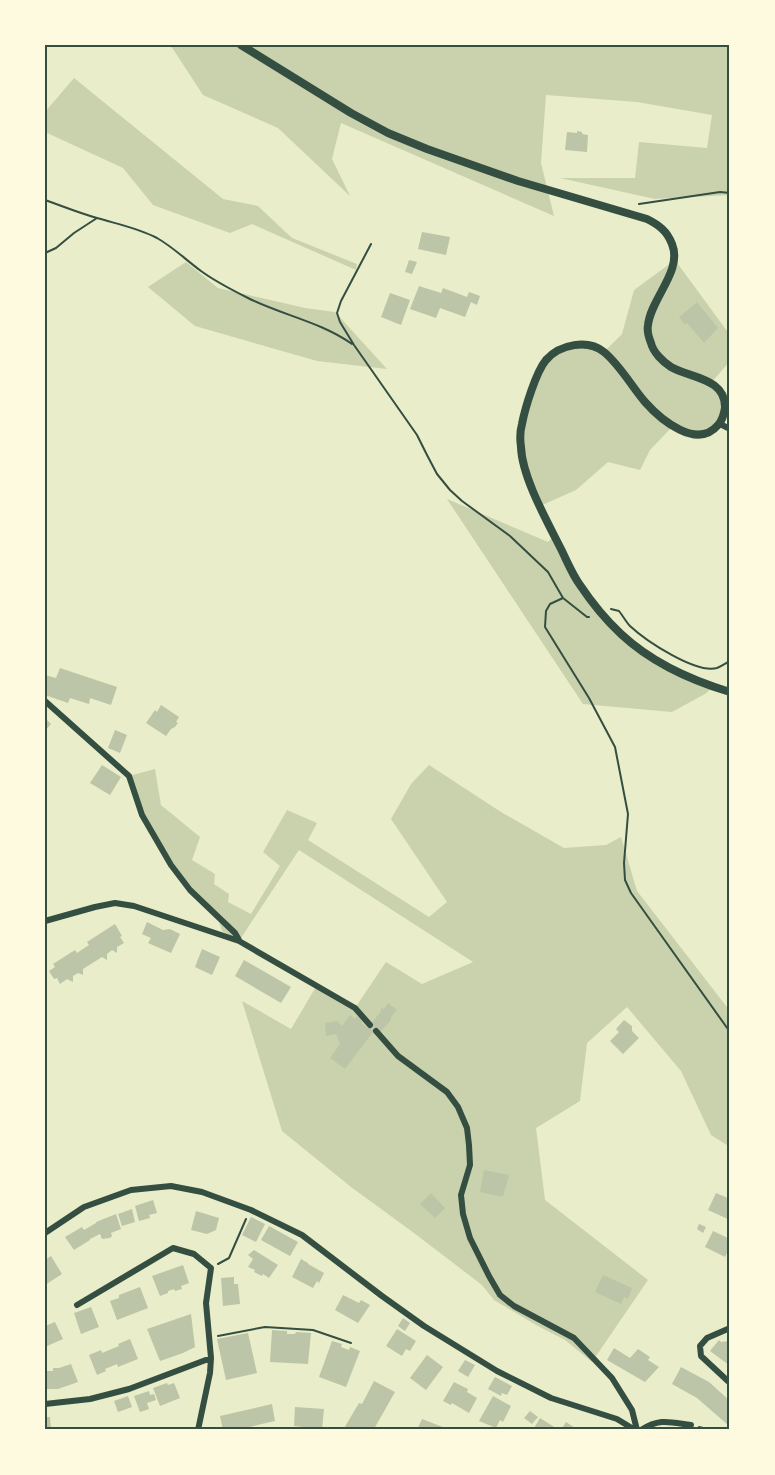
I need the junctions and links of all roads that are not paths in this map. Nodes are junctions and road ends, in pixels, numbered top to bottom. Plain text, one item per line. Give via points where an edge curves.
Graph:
1 (241, 45) edge
2 (720, 424) junction
3 (730, 429) edge
4 (730, 692) edge
5 (45, 702) edge
6 (45, 921) edge
7 (239, 941) junction
8 (370, 1025) dead end
9 (376, 1031) dead end
10 (45, 1233) edge
11 (77, 1305) dead end
12 (730, 1328) edge
13 (211, 1358) junction
14 (730, 1383) edge
15 (45, 1404) edge
16 (691, 1425) dead end
17 (198, 1430) edge
18 (637, 1430) edge

1 - 2 street via 388,133 518,181 659,225 668,234 675,260 653,308 648,326 651,345 670,366 711,383 722,393 725,404
2 - 3 street
2 - 4 street via 700,435 673,426 644,401 604,352 589,345 572,345 546,359 537,376 521,425 521,448 524,469 540,506 578,583 601,613 641,651 677,673
5 - 7 street via 129,776 142,815 171,866
6 - 7 street via 115,903
7 - 8 street via 355,1008
9 - 18 street via 398,1056 447,1092 458,1107 467,1128 470,1165 462,1195 463,1214 470,1238 500,1295 574,1338 612,1378 632,1410
10 - 18 street via 84,1207 132,1190 171,1186 202,1192 302,1235 424,1326 497,1371 551,1398 590,1409
11 - 13 street via 173,1248 194,1254 210,1268 206,1303
12 - 14 street via 707,1338 700,1346 701,1356
13 - 15 street via 129,1389
13 - 17 street
16 - 18 street via 656,1422

